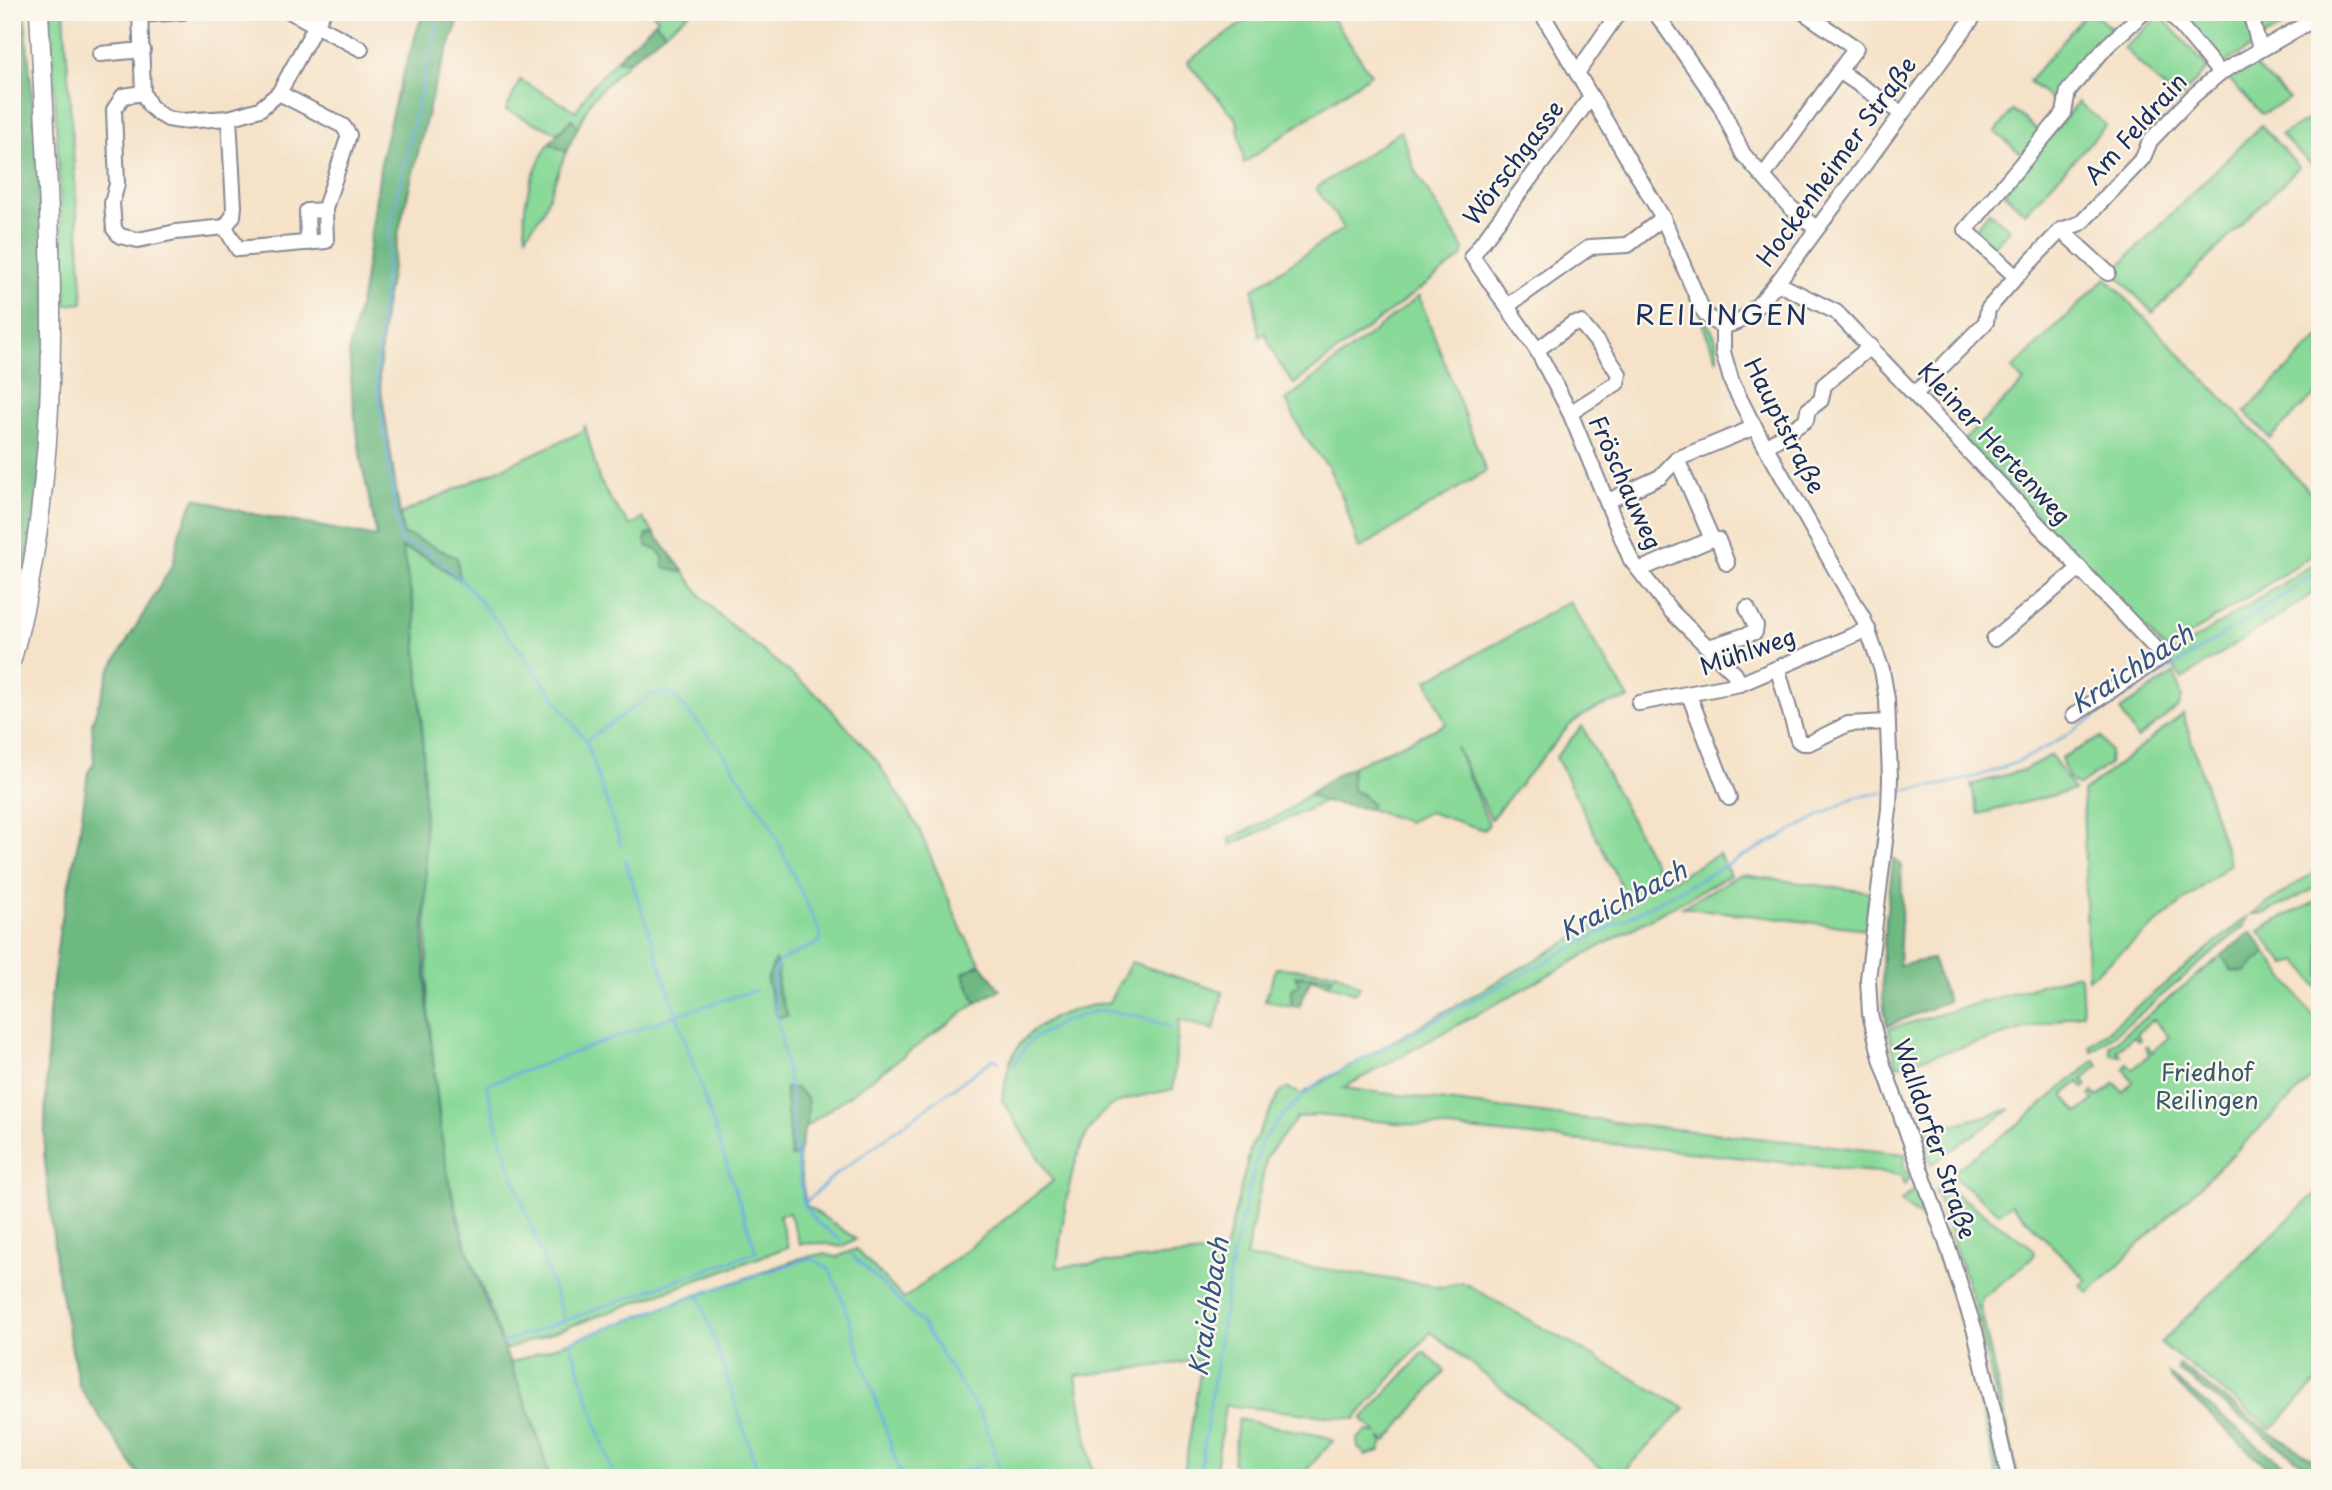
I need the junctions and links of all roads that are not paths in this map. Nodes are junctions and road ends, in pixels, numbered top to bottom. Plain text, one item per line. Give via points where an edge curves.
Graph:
1 (40, 12) edge
2 (183, 12) edge
3 (291, 12) edge
4 (1541, 12) edge
5 (1619, 12) edge
6 (1655, 12) edge
7 (1803, 12) edge
8 (1976, 12) edge
9 (2144, 12) edge
10 (2169, 12) edge
11 (2250, 12) edge
12 (140, 14) edge
13 (2320, 16) edge
14 (320, 19) edge
15 (361, 49) dead end
16 (2260, 49) junction
17 (143, 50) junction
18 (100, 54) dead end
19 (1839, 71) junction
20 (1577, 73) junction
21 (2220, 73) junction
22 (144, 93) junction
23 (279, 93) junction
24 (1591, 97) junction
25 (1901, 113) junction
26 (229, 118) junction
27 (1764, 176) junction
28 (1663, 218) junction
29 (225, 227) junction
30 (1816, 228) junction
31 (2061, 230) junction
32 (1472, 256) joint
33 (2108, 273) dead end
34 (2016, 277) junction
35 (1777, 283) junction
36 (1507, 306) junction
37 (1723, 325) junction
38 (1871, 346) junction
39 (1536, 350) junction
40 (1915, 394) junction
41 (1570, 413) junction
42 (1755, 428) junction
43 (1766, 447) junction
44 (1678, 459) junction
45 (1608, 501) junction
46 (1712, 539) junction
47 (1727, 563) dead end
48 (2080, 568) junction
49 (1639, 570) junction
50 (1747, 608) dead end
51 (1868, 629) junction
52 (1994, 639) dead end
53 (1709, 647) junction
54 (12, 659) edge
55 (1778, 670) junction
56 (1740, 684) junction
57 (1689, 695) junction
58 (1639, 704) dead end
59 (2074, 715) dead end
60 (1888, 722) junction
61 (1728, 798) dead end
62 (1889, 809) joint
63 (2009, 1478) edge

1 - 54 main road via 52,374 35,552
2 - 12 street
3 - 14 street
4 - 20 street
5 - 20 street
6 - 27 street via 1720,105 1743,154
7 - 19 street via 1856,48
8 - 25 street, Hockenheimer Straße
9 - 34 street via 2068,91 2064,113 1966,230
10 - 21 street
11 - 16 street
12 - 17 street
13 - 16 street, Am Feldrain
14 - 15 street
14 - 23 street
16 - 21 street, Am Feldrain
17 - 18 street
17 - 22 street
19 - 25 street
19 - 27 street
20 - 24 street
21 - 31 street, Am Feldrain via 2150,141 2143,158 2081,223
22 - 26 street via 150,106 167,119
22 - 29 street via 123,96 114,110 114,229 120,236 138,240
23 - 26 street via 260,109
23 - 29 street via 343,125 349,135 325,210 326,241 238,249
24 - 28 street
24 - 32 street, Wörschgasse
25 - 30 street, Hockenheimer Straße
26 - 29 street via 234,207
27 - 30 street via 1790,207
28 - 36 street via 1628,244 1590,247
28 - 37 street via 1702,309
30 - 35 street, Hockenheimer Straße
31 - 33 street
31 - 34 street, Am Feldrain
32 - 36 street, Fröschauweg
34 - 40 street, Am Feldrain via 1988,309 1986,322
35 - 37 street, Hockenheimer Straße via 1747,316
35 - 38 street, Kleiner Hertenweg via 1836,312
36 - 39 street, Fröschauweg
37 - 42 street, Hauptstraße via 1723,352 1732,383
38 - 40 street, Kleiner Hertenweg
38 - 43 street via 1824,385 1821,400 1808,410 1806,420
39 - 41 street, Fröschauweg
39 - 41 street, Fröschauweg via 1572,324 1581,323 1619,374 1618,383
40 - 48 street, Kleiner Hertenweg
41 - 45 street, Fröschauweg
42 - 43 street, Hauptstraße
42 - 44 street
43 - 51 street, Hauptstraße
44 - 45 street via 1660,477
44 - 46 street
45 - 49 street, Fröschauweg via 1615,526
46 - 47 street via 1717,540
46 - 49 street, Fröschauweg
48 - 52 street
48 - 59 street, Kleiner Hertenweg via 2163,656
49 - 53 street, Fröschauweg via 1671,611
50 - 53 street via 1755,632
51 - 55 street, Mühlweg
51 - 60 street, Hauptstraße via 1882,670
53 - 56 street, Fröschauweg
55 - 56 street, Mühlweg
55 - 60 street via 1802,743 1848,724
56 - 57 street, Mühlweg
57 - 58 street, Mühlweg
57 - 61 street
60 - 62 street, Hauptstraße
62 - 63 street, Walldorfer Straße via 1868,979 1874,1036 1972,1320

